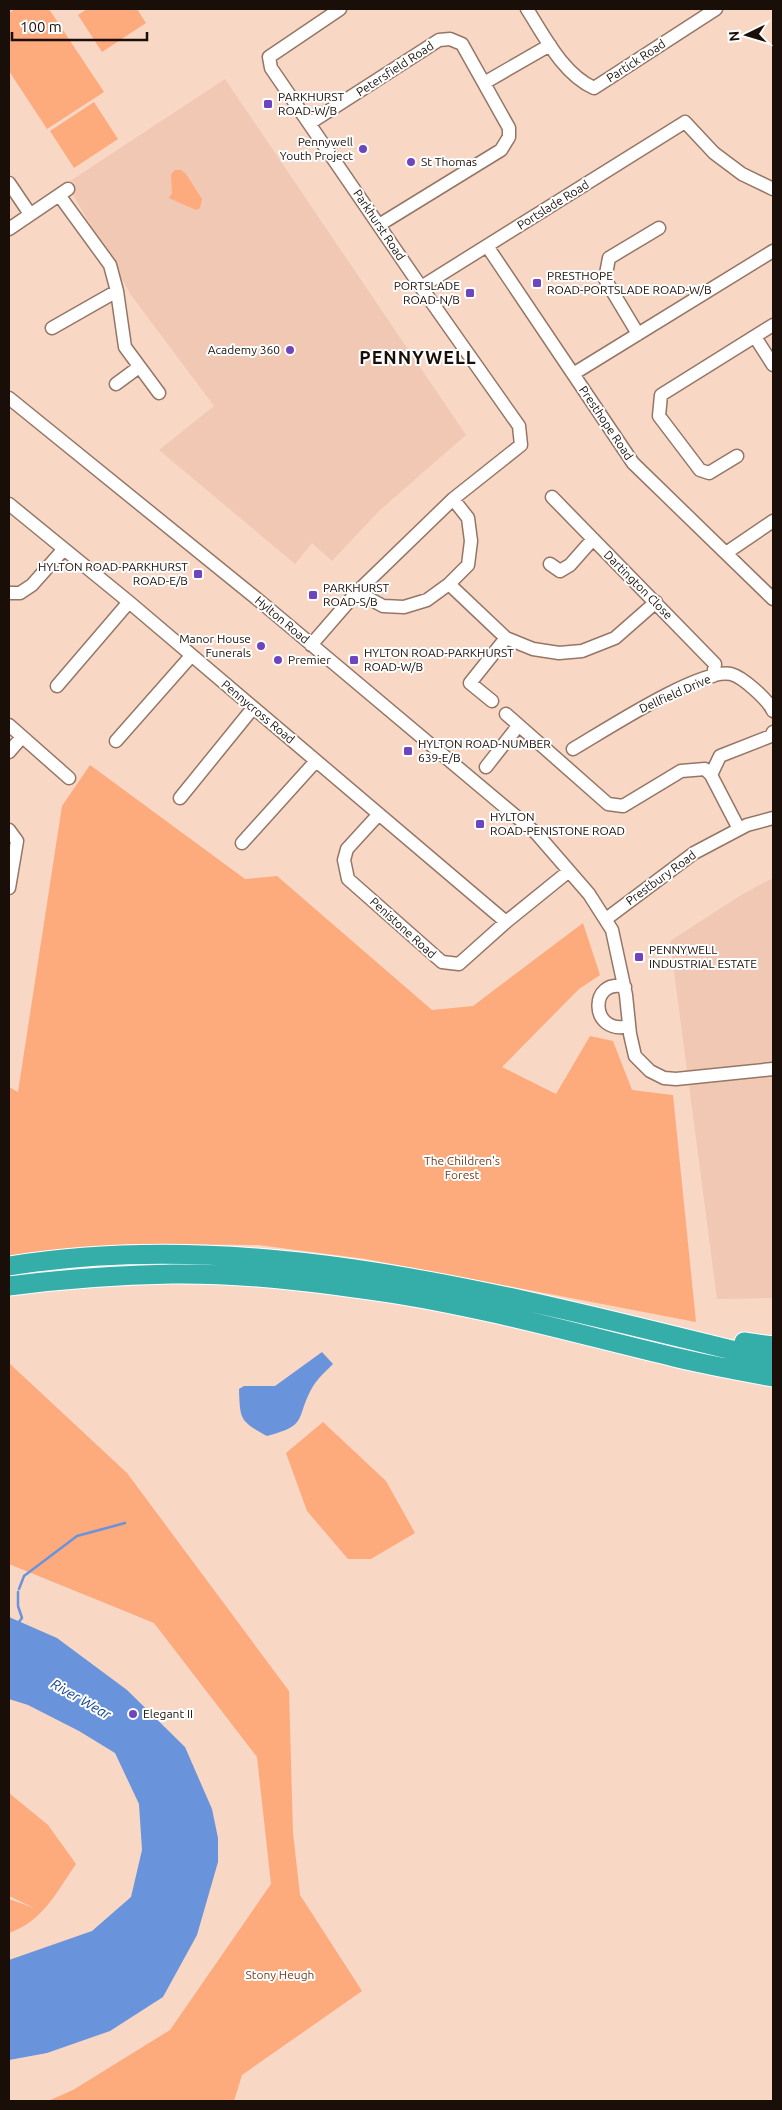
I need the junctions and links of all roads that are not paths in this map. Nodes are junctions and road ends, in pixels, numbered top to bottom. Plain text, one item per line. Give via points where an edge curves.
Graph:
1 (340, 9) edge
2 (527, 9) edge
3 (716, 9) edge
4 (550, 46) junction
5 (484, 83) junction
6 (310, 124) junction
7 (9, 183) edge
8 (773, 189) edge
9 (30, 214) junction
10 (378, 225) junction
11 (9, 228) edge
12 (659, 228) dead end
13 (487, 246) junction
14 (773, 251) edge
15 (421, 287) junction
16 (117, 291) junction
17 (773, 325) edge
18 (52, 328) dead end
19 (638, 334) junction
20 (755, 337) junction
21 (773, 365) edge
22 (139, 367) junction
23 (573, 374) junction
24 (116, 384) dead end
25 (159, 394) dead end
26 (9, 398) edge
27 (737, 456) dead end
28 (552, 497) dead end
29 (453, 499) junction
30 (9, 504) edge
31 (773, 521) edge
32 (594, 539) junction
33 (63, 550) junction
34 (726, 552) junction
35 (550, 564) dead end
36 (449, 584) junction
37 (357, 592) junction
38 (9, 593) edge
39 (773, 599) edge
40 (129, 602) junction
41 (656, 602) junction
42 (506, 638) junction
43 (312, 646) junction
44 (191, 656) junction
45 (713, 676) junction
46 (57, 686) dead end
47 (492, 701) dead end
48 (253, 708) junction
49 (773, 711) edge
50 (506, 714) dead end
51 (9, 725) edge
52 (518, 726) junction
53 (773, 732) edge
54 (22, 737) junction
55 (116, 741) dead end
56 (573, 750) dead end
57 (9, 752) edge
58 (316, 761) junction
59 (486, 767) dead end
60 (711, 775) junction
61 (69, 778) dead end
62 (180, 798) dead end
63 (379, 814) junction
64 (773, 818) edge
65 (739, 829) junction
66 (9, 830) edge
67 (242, 843) dead end
68 (569, 871) junction
69 (9, 888) edge
70 (606, 919) junction
71 (506, 922) junction
72 (625, 988) junction
73 (629, 1026) junction
74 (773, 1069) edge
75 (9, 1266) edge
76 (9, 1286) edge
77 (610, 1321) junction
78 (773, 1346) edge
79 (676, 1358) junction
80 (773, 1360) edge
81 (773, 1377) edge
82 (773, 1386) edge

1 - 6 street, Parkhurst Road via 269,57 271,68
2 - 4 street, Partick Road
3 - 4 street, Partick Road via 594,88 580,82
4 - 5 street
5 - 6 street, Petersfield Road via 462,44 450,39 439,40
5 - 10 street, Petersfield Road via 509,128 509,137 501,150
6 - 10 street, Parkhurst Road
7 - 9 street
8 - 13 street, Portslade Road via 742,174 714,153 685,122
9 - 11 street
9 - 16 street via 64,192 110,265
10 - 15 street, Parkhurst Road
12 - 19 street via 609,258 605,279
13 - 15 street, Portslade Road
13 - 23 street, Presthope Road
14 - 19 street
15 - 29 street, Parkhurst Road via 519,426 521,445
16 - 18 street
16 - 22 street via 125,347
17 - 20 street
19 - 23 street
20 - 21 street
20 - 27 street via 660,395 660,416 700,470 709,473
22 - 24 street
22 - 25 street
23 - 34 street, Presthope Road via 633,463
26 - 43 street, Hylton Road
28 - 32 street, Dartington Close
29 - 36 street via 468,518 471,542 468,565
29 - 37 street
30 - 33 street, Pennycross Road
31 - 34 street
32 - 35 street via 560,571
32 - 41 street, Dartington Close
33 - 38 street via 32,585 20,594
33 - 40 street, Pennycross Road
34 - 39 street, Presthope Road
36 - 37 street via 427,600 404,607 382,606
36 - 42 street
37 - 43 street
40 - 44 street, Pennycross Road
40 - 46 street
41 - 42 street via 615,638 582,651 546,652
41 - 45 street, Dartington Close via 715,664
42 - 47 street via 470,684
43 - 68 street, Hylton Road via 537,834
44 - 48 street, Pennycross Road
44 - 55 street
45 - 49 street, Dellfield Drive via 730,673 744,680
45 - 56 street, Dellfield Drive via 651,702
48 - 58 street, Pennycross Road
48 - 62 street
50 - 52 street
51 - 54 street
52 - 59 street
52 - 60 street via 608,804 623,806 681,771 706,769
53 - 60 street via 771,736 720,756
54 - 57 street
54 - 61 street
58 - 63 street, Pennycross Road
58 - 67 street
60 - 65 street
63 - 71 street, Pennycross Road
63 - 71 street, Penistone Road via 347,848 344,860 348,879 442,962 459,964
64 - 65 street, Prestbury Road
65 - 70 street, Prestbury Road via 694,853
66 - 69 street via 18,841
68 - 70 street, Hylton Road
68 - 71 street, Penistone Road
70 - 72 street, Hylton Road via 612,930
72 - 73 street, Hylton Road
72 - 73 street via 616,985 609,988 603,992 598,1006 608,1025 616,1028
73 - 74 street, Hylton Road via 635,1056 650,1071 664,1078
75 - 77 highway via 118,1256 224,1256 277,1260 398,1276
76 - 79 highway via 148,1274 275,1279 408,1296 494,1313
77 - 78 highway
77 - 80 highway
79 - 81 highway
79 - 82 highway

